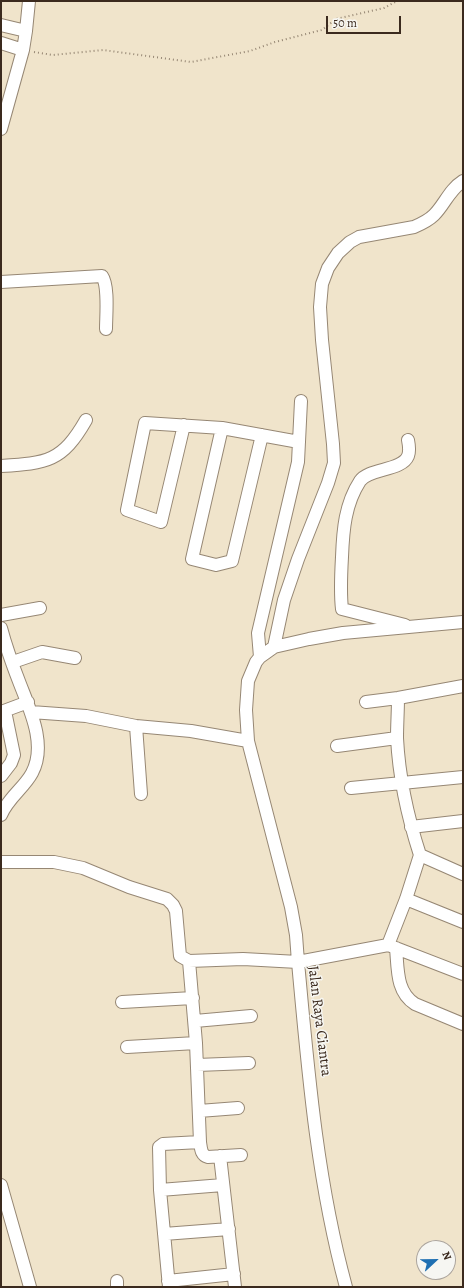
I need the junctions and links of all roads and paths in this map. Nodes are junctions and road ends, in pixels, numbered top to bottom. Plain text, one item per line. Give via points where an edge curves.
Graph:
1 (28, 1) edge
2 (397, 1) edge
3 (1, 25) edge
4 (26, 31) junction
5 (1, 43) edge
6 (23, 50) junction
7 (1, 129) edge
8 (463, 181) edge
9 (1, 282) edge
10 (106, 328) dead end
11 (301, 401) dead end
12 (86, 420) dead end
13 (184, 425) junction
14 (222, 428) junction
15 (262, 435) junction
16 (408, 440) dead end
17 (299, 442) junction
18 (1, 466) edge
19 (40, 608) dead end
20 (1, 615) edge
21 (463, 622) edge
22 (410, 627) junction
23 (1, 628) edge
24 (274, 647) junction
25 (260, 657) junction
26 (75, 658) dead end
27 (13, 662) junction
28 (463, 686) edge
29 (398, 698) junction
30 (366, 702) dead end
31 (30, 707) junction
32 (3, 711) edge
33 (136, 726) junction
34 (397, 738) junction
35 (248, 741) junction
36 (337, 746) dead end
37 (1, 776) edge
38 (463, 776) edge
39 (403, 783) junction
40 (351, 788) dead end
41 (141, 794) dead end
42 (1, 815) edge
43 (463, 822) edge
44 (411, 827) junction
45 (420, 855) junction
46 (1, 862) edge
47 (463, 874) edge
48 (406, 899) junction
49 (463, 922) edge
50 (392, 947) junction
51 (190, 961) junction
52 (298, 962) junction
53 (463, 974) edge
54 (193, 998) junction
55 (122, 1002) dead end
56 (251, 1016) dead end
57 (195, 1021) junction
58 (463, 1024) edge
59 (196, 1043) junction
60 (128, 1047) dead end
61 (249, 1063) dead end
62 (197, 1065) junction
63 (238, 1108) dead end
64 (199, 1111) junction
65 (200, 1142) junction
66 (241, 1155) dead end
67 (220, 1156) junction
68 (1, 1185) edge
69 (223, 1185) junction
70 (160, 1190) junction
71 (229, 1229) junction
72 (164, 1234) junction
73 (234, 1274) junction
74 (169, 1284) edge
75 (30, 1287) edge
76 (235, 1287) edge
77 (346, 1287) edge

1 - 4 street
2 - 6 path via 384,8 336,19 322,30 275,42 250,52 191,62 103,50 53,55
3 - 4 street
4 - 6 street
5 - 6 street
6 - 7 street
8 - 24 street via 423,224 354,239 338,253 326,273 322,284 320,313 334,463 284,600
9 - 10 street via 102,276 106,297
11 - 17 street
12 - 18 street via 77,436 55,457 32,464
13 - 13 street via 161,522 127,510 145,423
13 - 14 street
14 - 15 street
14 - 15 street via 192,559 216,565 232,561
15 - 17 street
16 - 22 street via 409,453 406,459 364,477 349,502 343,531 340,592 342,609 400,622
17 - 25 street via 298,462 258,633
19 - 20 street
21 - 22 street
22 - 24 street via 343,633
23 - 27 street
24 - 25 street
25 - 35 street via 248,681
26 - 27 street via 42,652
27 - 31 street
28 - 29 street
29 - 30 street
29 - 34 street
31 - 32 street
31 - 33 street
31 - 42 street via 37,735 36,761 32,772 9,800
32 - 37 street via 14,755
33 - 35 street via 191,731
33 - 41 street
34 - 36 street
34 - 39 street
35 - 52 street via 291,907
38 - 39 street
39 - 40 street
39 - 44 street
43 - 44 street
44 - 45 street
45 - 47 street
45 - 48 street
46 - 51 street via 67,864 167,899 176,911 180,956
48 - 49 street
48 - 50 street
50 - 52 street
50 - 53 street
50 - 58 street via 398,979 409,1000
51 - 52 street, Jalan Raya Ciantra
51 - 54 street
52 - 77 street, Jalan Raya Ciantra via 308,1071 323,1180
54 - 55 street
54 - 57 street
56 - 57 street
57 - 59 street
59 - 60 street
59 - 62 street
61 - 62 street
62 - 64 street
63 - 64 street
64 - 65 street
65 - 67 street via 204,1155
65 - 70 street via 160,1145
66 - 67 street
67 - 69 street
68 - 75 street
69 - 70 street
69 - 71 street
70 - 72 street
71 - 72 street
71 - 73 street
72 - 74 street
73 - 74 street
73 - 76 street

